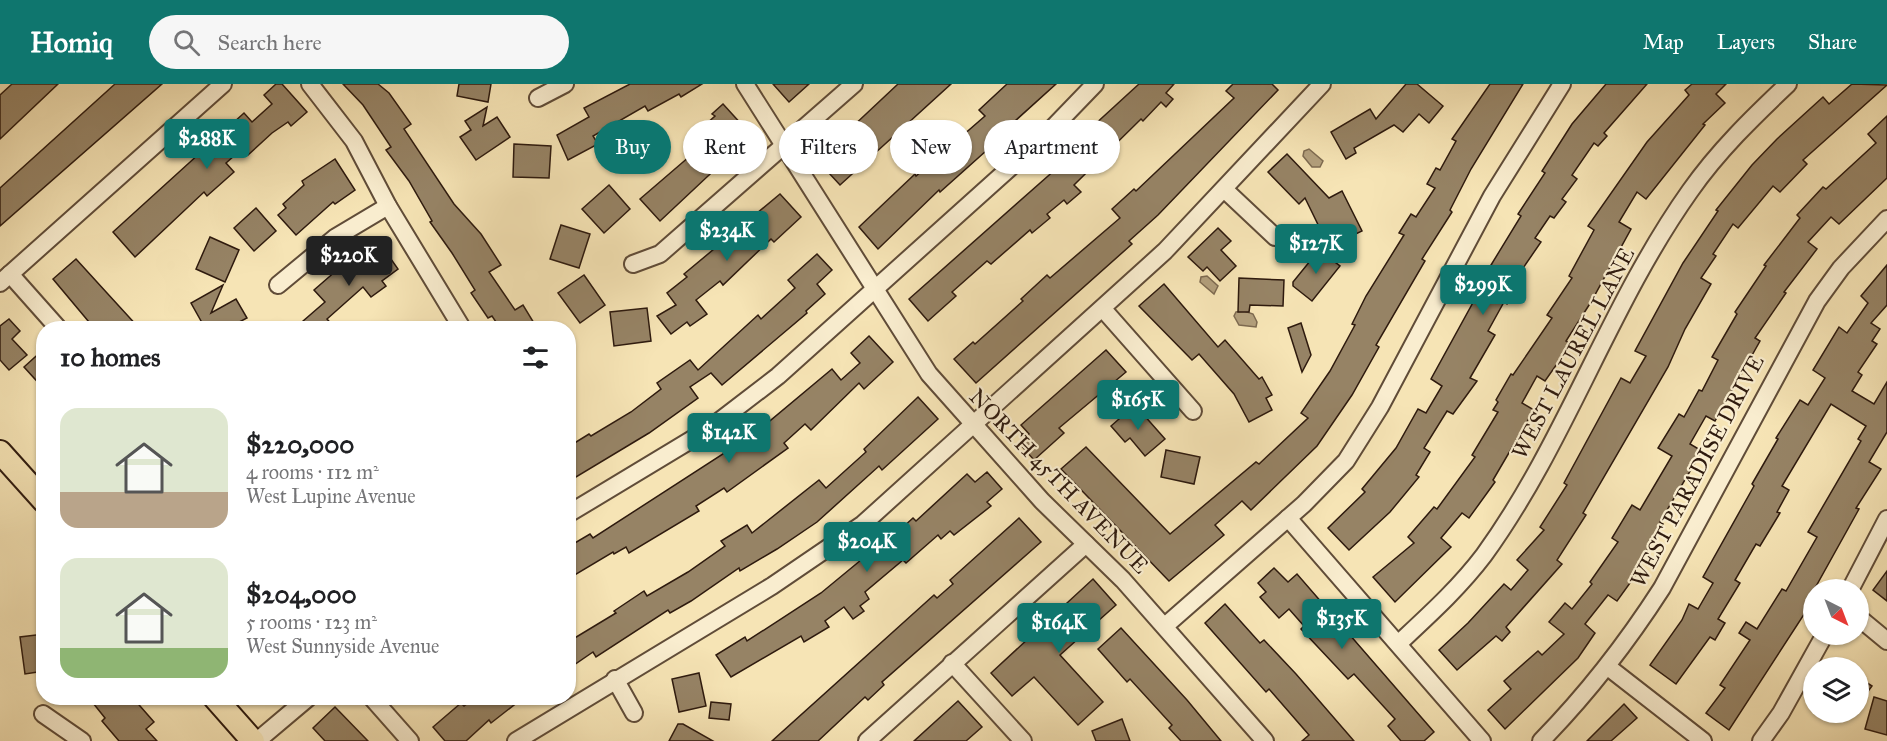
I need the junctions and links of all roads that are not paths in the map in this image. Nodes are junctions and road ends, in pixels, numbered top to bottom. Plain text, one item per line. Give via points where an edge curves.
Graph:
1 (223, 84) edge
2 (310, 84) edge
3 (565, 84) edge
4 (745, 84) edge
5 (854, 84) edge
6 (1095, 84) edge
7 (1322, 84) edge
8 (1562, 84) edge
9 (1788, 84) edge
10 (538, 98) dead end
11 (813, 120) edge
12 (779, 138) edge
13 (779, 150) edge
14 (802, 174) edge
15 (1224, 189) junction
16 (388, 206) junction
17 (1887, 219) edge
18 (1275, 237) dead end
19 (633, 264) dead end
20 (5, 279) edge
21 (278, 285) dead end
22 (874, 290) junction
23 (1103, 309) junction
24 (50, 321) edge
25 (458, 321) edge
26 (1193, 411) dead end
27 (972, 425) junction
28 (0, 452) edge
29 (36, 492) edge
30 (576, 509) edge
31 (1288, 518) junction
32 (1887, 519) edge
33 (1086, 544) junction
34 (1856, 579) edge
35 (1166, 626) junction
36 (1869, 626) edge
37 (1887, 641) edge
38 (1399, 643) junction
39 (1820, 645) edge
40 (952, 663) junction
41 (1608, 667) junction
42 (615, 679) junction
43 (576, 703) edge
44 (222, 705) edge
45 (299, 705) edge
46 (378, 705) edge
47 (573, 705) edge
48 (634, 713) dead end
49 (43, 714) dead end
50 (82, 741) edge
51 (255, 741) edge
52 (410, 741) edge
53 (516, 741) edge
54 (867, 741) edge
55 (1023, 741) edge
56 (1265, 741) edge
57 (1482, 741) edge
58 (1541, 741) edge
59 (1703, 741) edge
60 (1761, 741) edge

1 - 20 street
2 - 16 street via 354,141
3 - 10 street
4 - 12 street, NORTH 45TH AVENUE
5 - 11 street
6 - 22 street via 1042,139
7 - 15 street
8 - 31 street via 1492,196 1363,437 1346,461
9 - 38 street, WEST LAUREL LANE via 1734,137 1685,199 1647,261 1522,496 1483,556 1454,591
13 - 19 street via 660,254
14 - 22 street, NORTH 45TH AVENUE
15 - 18 street
15 - 23 street
16 - 21 street via 336,237
16 - 25 street
17 - 41 street, WEST PARADISE DRIVE via 1841,268 1817,301 1662,588
20 - 24 street
22 - 27 street, NORTH 45TH AVENUE via 929,374
22 - 30 street via 740,406 667,456
23 - 26 street
23 - 27 street
27 - 33 street, NORTH 45TH AVENUE
27 - 42 street via 863,524 772,586
28 - 29 main road
31 - 35 street
31 - 38 street
32 - 34 street
33 - 35 street, NORTH 45TH AVENUE
33 - 40 street
35 - 56 street, NORTH 45TH AVENUE
36 - 37 street
38 - 57 street
39 - 60 street
40 - 54 street
40 - 55 street
41 - 58 street, WEST PARADISE DRIVE
41 - 59 street
42 - 43 street
42 - 48 street
44 - 51 main road
45 - 51 street
46 - 52 street
47 - 53 street
49 - 50 street

